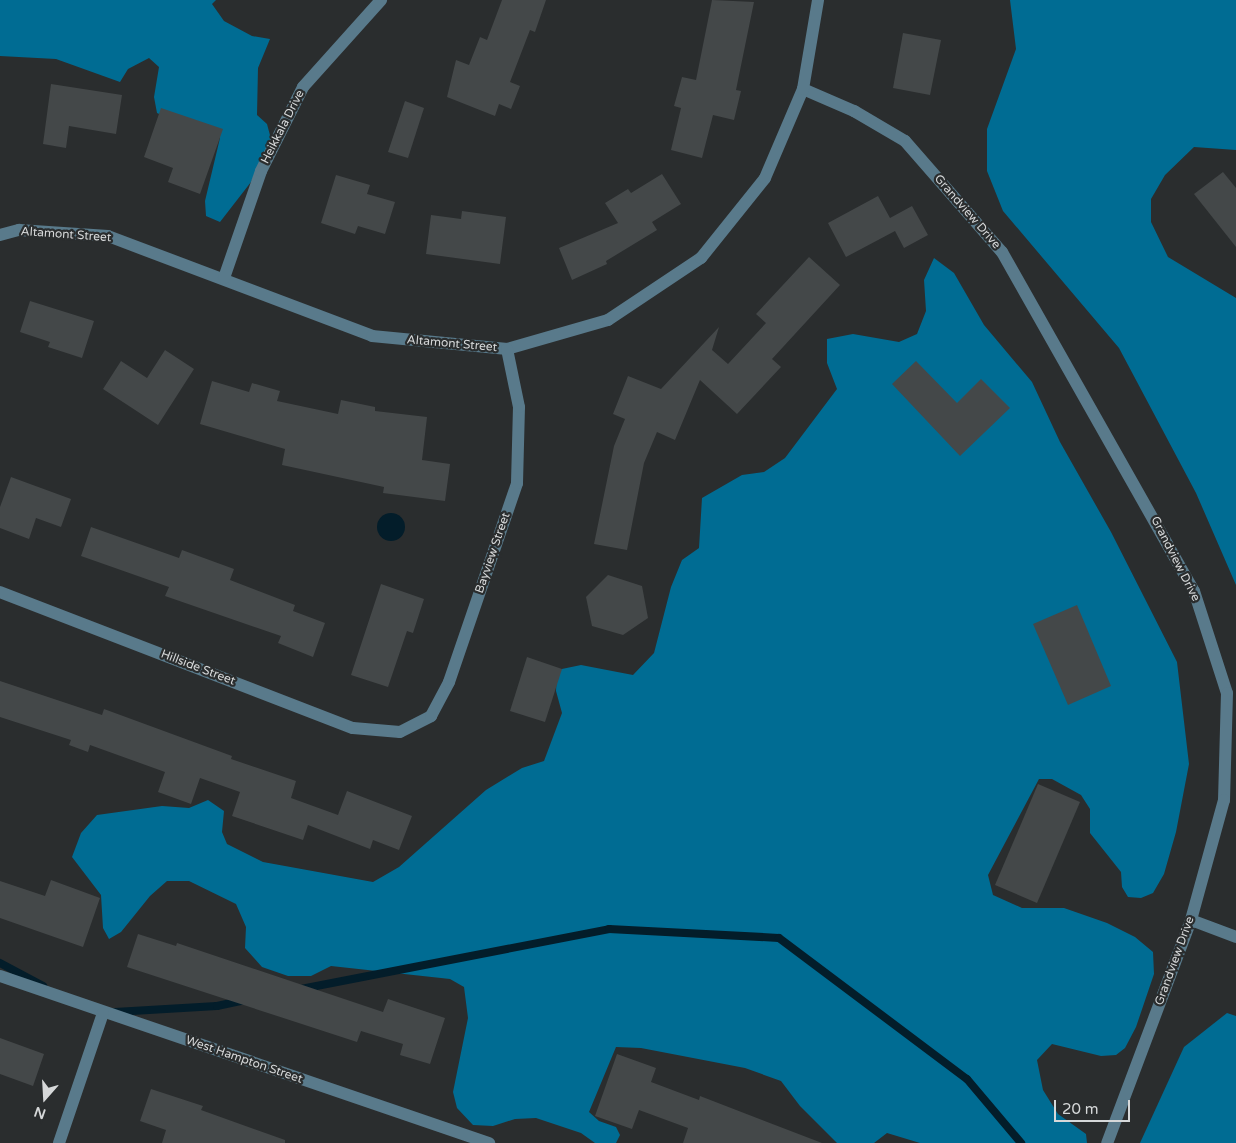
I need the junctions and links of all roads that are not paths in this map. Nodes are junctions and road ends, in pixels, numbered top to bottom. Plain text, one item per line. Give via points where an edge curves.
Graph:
1 (381, 0) edge
2 (818, 0) edge
3 (803, 88) junction
4 (0, 235) edge
5 (224, 278) junction
6 (506, 349) junction
7 (0, 592) edge
8 (400, 732) joint
9 (1191, 920) junction
10 (1236, 937) edge
11 (0, 976) edge
12 (103, 1013) junction
13 (59, 1143) edge
14 (489, 1143) edge
15 (1107, 1143) edge

1 - 5 street, Heikkala Drive via 303,87 261,171
2 - 3 street, Altamont Street
3 - 6 street, Altamont Street via 765,178 701,258 608,320
3 - 9 street, Grandview Drive via 905,141 1002,252 1194,591 1227,694 1224,800
4 - 5 street, Altamont Street via 19,230 108,236
5 - 6 street, Altamont Street via 372,336
6 - 8 street, Bayview Street via 519,407 517,483 449,682 431,716
7 - 8 street, Hillside Street via 354,728
9 - 10 street
9 - 15 street, Grandview Drive
11 - 12 street, West Hampton Street
12 - 13 street
12 - 14 street, West Hampton Street

